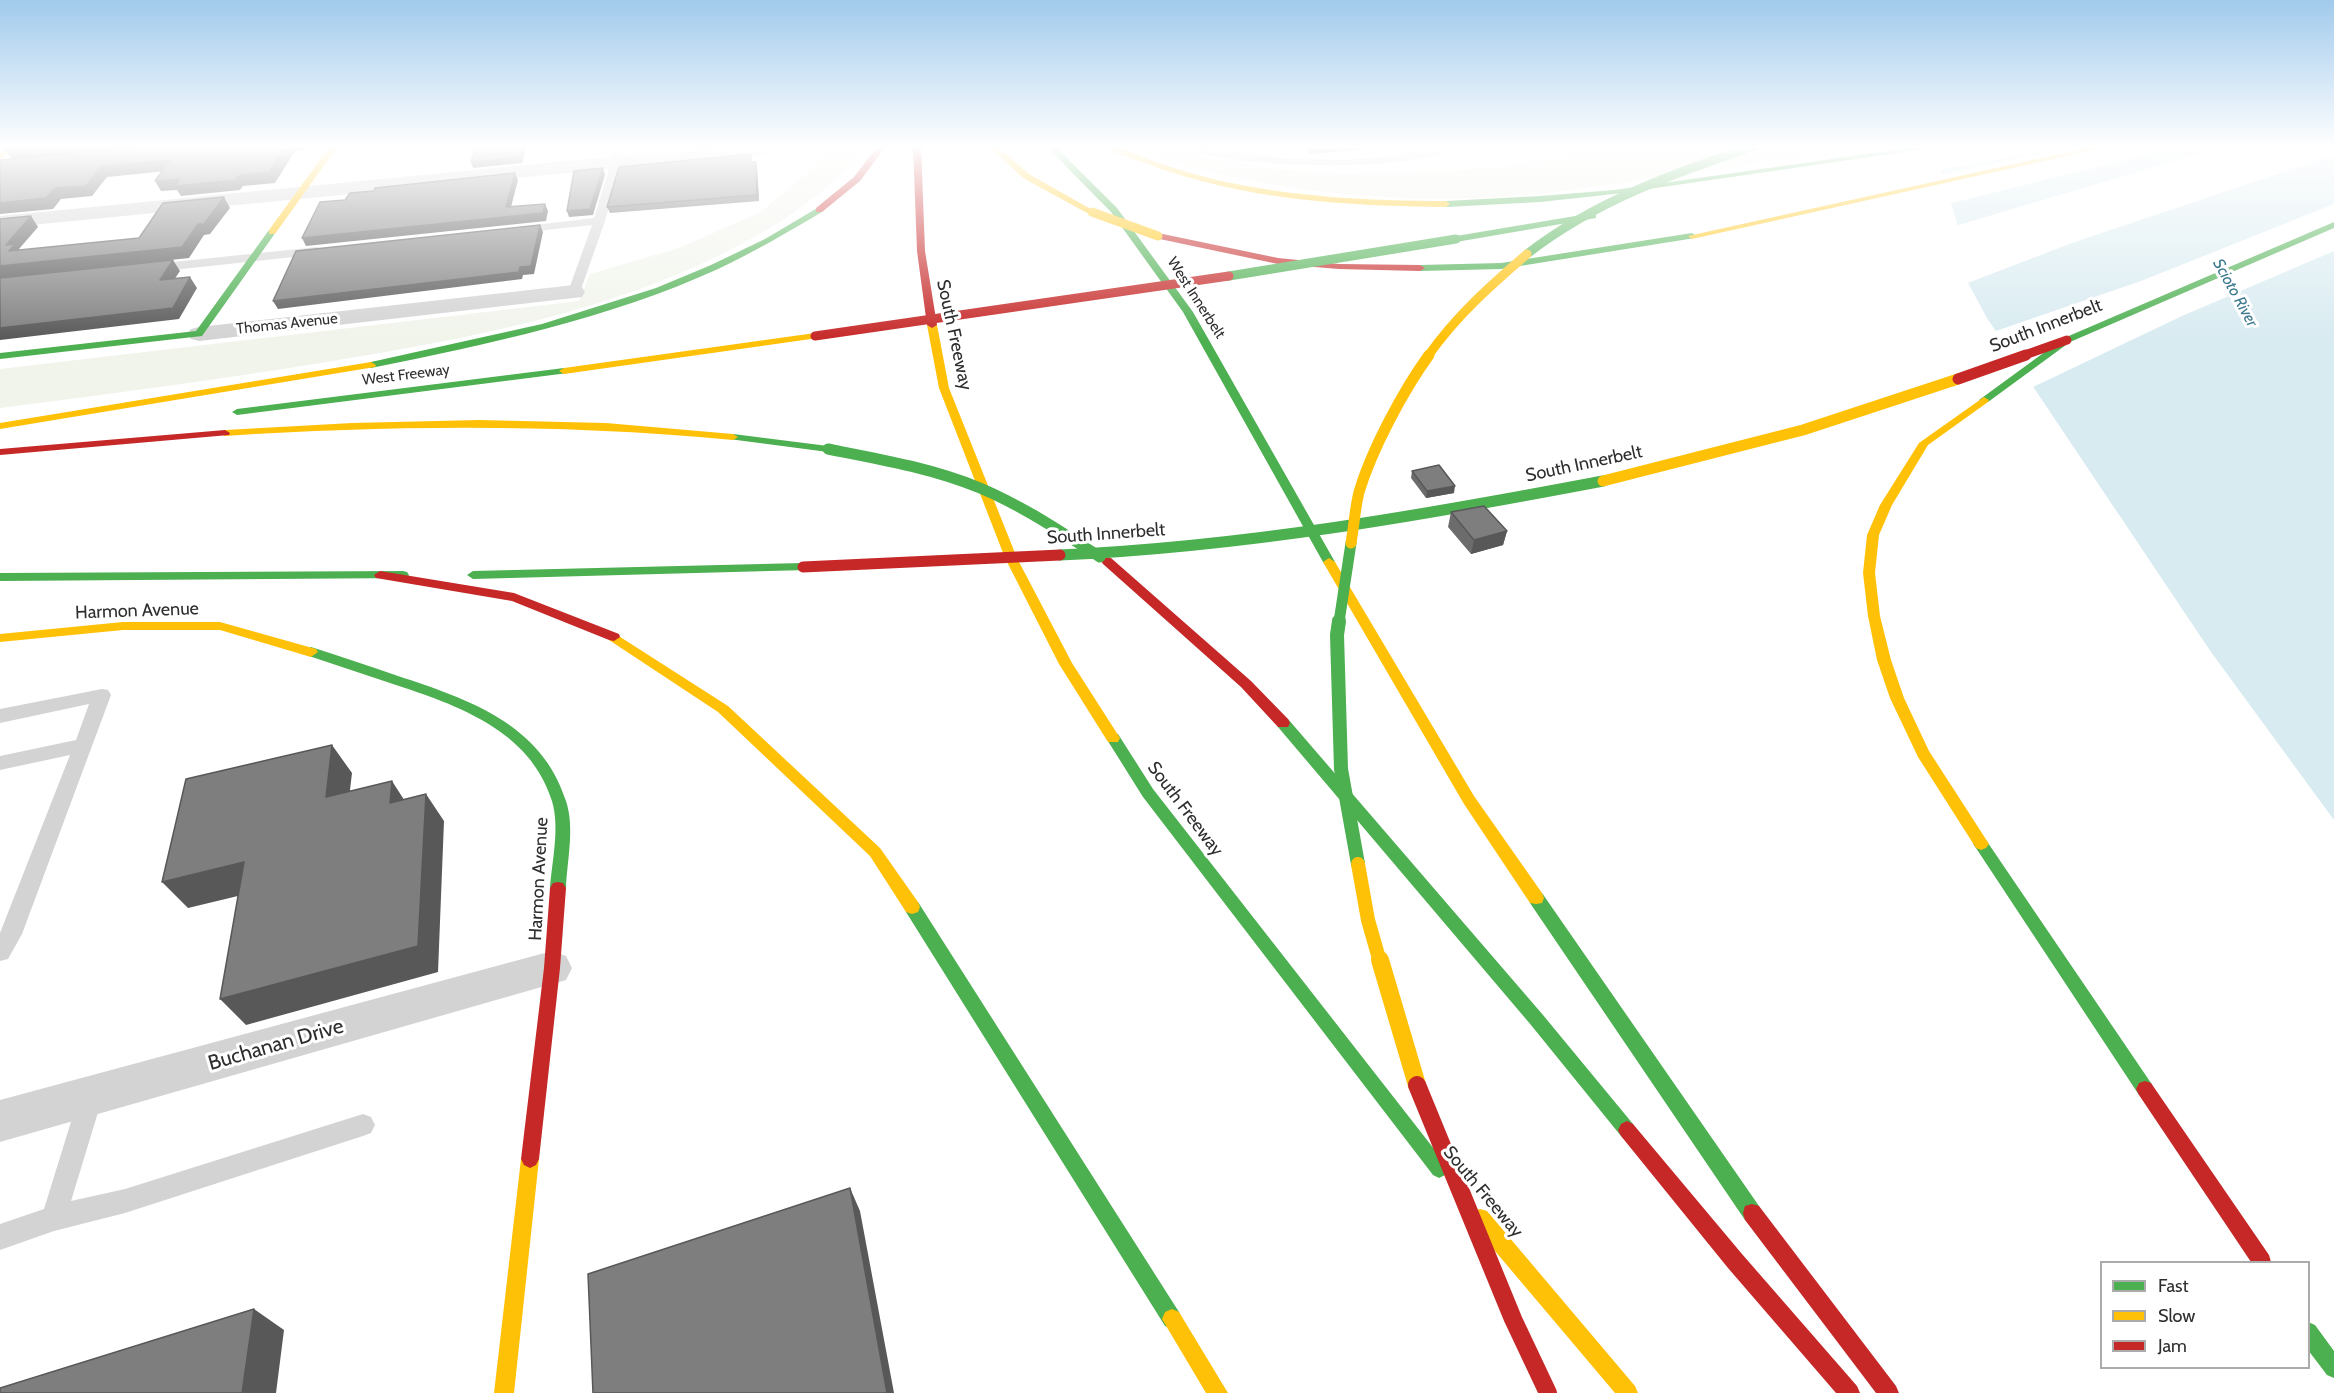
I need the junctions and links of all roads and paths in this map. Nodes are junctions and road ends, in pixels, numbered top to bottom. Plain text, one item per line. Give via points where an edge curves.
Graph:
1 (114, 211) edge
2 (287, 211) edge
3 (602, 211) edge
4 (816, 211) edge
5 (919, 211) edge
6 (1090, 211) edge
7 (1115, 211) edge
8 (1592, 211) edge
9 (1620, 211) edge
10 (1806, 211) edge
11 (599, 221) junction
12 (0, 222) edge
13 (2334, 225) edge
14 (506, 231) edge
15 (333, 249) edge
16 (252, 258) junction
17 (138, 269) edge
18 (574, 292) joint
19 (199, 334) junction
20 (2067, 340) junction
21 (0, 356) edge
22 (226, 413) dead end
23 (0, 426) edge
24 (48, 434) dead end
25 (0, 440) edge
26 (0, 452) edge
27 (380, 575) junction
28 (0, 577) edge
29 (0, 638) edge
30 (0, 716) edge
31 (83, 745) junction
32 (0, 763) edge
33 (0, 952) edge
34 (552, 968) junction
35 (91, 1096) junction
36 (0, 1121) edge
37 (363, 1125) dead end
38 (54, 1218) junction
39 (0, 1237) edge
40 (2261, 1261) edge
41 (2310, 1335) edge
42 (2334, 1368) edge
43 (504, 1393) edge
44 (1218, 1393) edge
45 (1548, 1393) edge
46 (1628, 1393) edge
47 (1850, 1393) edge
48 (1889, 1393) edge

1 - 12 street
2 - 16 main road
3 - 11 lane
4 - 23 main road via 766,241 673,285 542,328 374,366
5 - 46 main road, South Freeway via 927,300 944,388 1011,558 1066,664 1155,802 1438,1168
6 - 10 main road, bridge via 1158,236 1258,258 1382,269 1501,266 1672,240
7 - 48 main road, West Innerbelt via 1188,312 1469,800 1760,1225
8 - 45 main road, bridge via 1533,249 1478,296 1418,370 1378,443 1359,493 1337,635 1341,769 1368,920 1422,1100
9 - 22 main road, West Freeway, bridge via 1128,292 452,386
11 - 14 lane
11 - 18 lane
13 - 20 main road, South Innerbelt
15 - 16 lane
16 - 17 lane
16 - 19 main road
18 - 19 street, Thomas Avenue
19 - 21 main road, Thomas Avenue
20 - 27 main road, South Innerbelt, bridge via 1803,429 1602,481 1412,517 1131,552 803,567
20 - 40 main road, bridge via 1924,443 1873,535 1869,573 1874,616 1897,698 1923,753 2043,940
24 - 25 main road
26 - 47 main road, bridge via 323,427 465,423 668,429 828,449 921,468 980,488 1037,516 1107,561 1246,684 1304,746
27 - 28 main road
27 - 44 main road via 514,597 608,633 723,709 875,852
29 - 34 main road, Harmon Avenue via 123,626 220,626 438,694 487,714 522,740 546,772 560,803
30 - 31 lane via 102,695
31 - 32 lane
31 - 33 lane via 11,934
34 - 35 street, Buchanan Drive
34 - 43 main road, Harmon Avenue
35 - 36 street, Buchanan Drive
35 - 38 lane
37 - 38 lane via 125,1201
38 - 39 lane
41 - 42 main road

